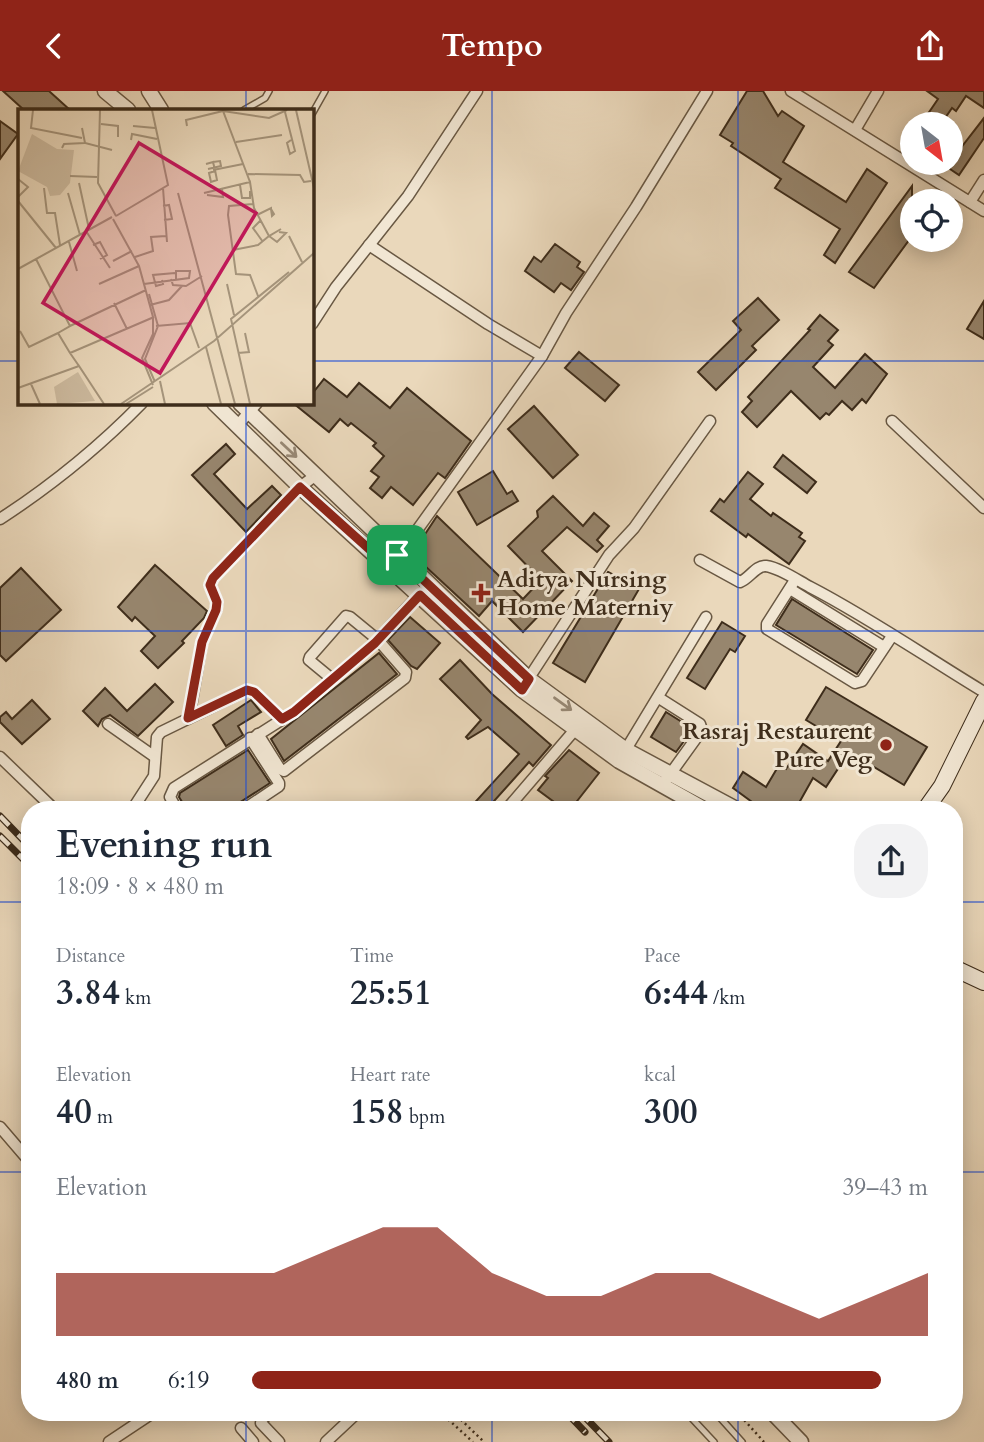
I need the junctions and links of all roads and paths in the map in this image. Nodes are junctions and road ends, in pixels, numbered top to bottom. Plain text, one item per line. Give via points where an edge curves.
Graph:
1 (105, 91) edge
2 (149, 91) edge
3 (269, 91) edge
4 (325, 91) edge
5 (477, 91) edge
6 (707, 91) edge
7 (791, 91) edge
8 (878, 91) edge
9 (127, 109) edge
10 (160, 109) edge
11 (246, 109) edge
12 (313, 112) edge
13 (855, 130) junction
14 (984, 180) edge
15 (970, 202) junction
16 (984, 211) edge
17 (369, 245) junction
18 (313, 323) edge
19 (541, 356) junction
20 (141, 404) edge
21 (215, 404) edge
22 (249, 406) edge
23 (710, 421) dead end
24 (892, 421) dead end
25 (237, 426) junction
26 (316, 475) junction
27 (300, 487) junction
28 (984, 508) edge
29 (0, 519) edge
30 (392, 560) junction
31 (700, 560) dead end
32 (792, 584) junction
33 (424, 589) junction
34 (706, 617) dead end
35 (892, 636) junction
36 (378, 640) junction
37 (884, 647) junction
38 (332, 679) junction
39 (525, 684) junction
40 (984, 692) edge
41 (659, 698) junction
42 (984, 701) edge
43 (188, 718) junction
44 (282, 719) junction
45 (108, 724) dead end
46 (579, 725) junction
47 (979, 725) edge
48 (254, 736) junction
49 (623, 756) junction
50 (0, 757) edge
51 (155, 757) junction
52 (666, 780) junction
53 (46, 801) edge
54 (138, 801) edge
55 (172, 801) edge
56 (256, 801) edge
57 (514, 801) edge
58 (694, 801) edge
59 (715, 801) edge
60 (931, 801) edge
61 (963, 972) edge
62 (984, 982) edge
63 (1, 1129) edge
64 (21, 1152) edge
65 (140, 1421) edge
66 (262, 1421) edge
67 (348, 1421) edge
68 (450, 1421) edge
69 (462, 1421) edge
70 (694, 1421) edge
71 (723, 1421) edge
72 (745, 1421) edge
73 (781, 1421) edge
74 (241, 1428) dead end
75 (109, 1442) edge
76 (253, 1442) edge
77 (279, 1442) edge
78 (326, 1442) edge
79 (473, 1442) edge
80 (481, 1442) edge
81 (714, 1442) edge
82 (742, 1442) edge
83 (764, 1442) edge
84 (802, 1442) edge

1 - 9 street
2 - 10 street
3 - 11 lane
4 - 12 lane
5 - 17 street via 408,196
6 - 19 street
7 - 13 street
8 - 13 street
13 - 15 street
14 - 15 street
15 - 16 street
17 - 18 street
17 - 19 street
19 - 30 street
20 - 29 street via 105,441
21 - 25 street
22 - 25 street
22 -> 26 street
23 - 39 street via 610,555
24 - 28 street
25 - 27 street
26 - 27 street
26 - 30 street
27 - 30 street
27 - 43 street via 213,578 210,585 216,610 202,642
30 - 33 street
31 - 32 street via 740,582 767,566
32 - 35 street via 832,599
32 - 37 street
32 - 37 street via 768,629 855,683 862,681
33 - 36 street
33 - 39 street
34 - 41 street
35 - 37 street
35 - 40 street
36 - 38 street
36 - 38 street via 346,616 309,660
36 - 48 street via 405,678 284,771
38 - 44 street
39 - 46 street
41 - 49 street
41 - 52 street via 700,724 702,730
42 - 47 main road
43 - 44 street via 247,690
43 - 51 street via 161,732
44 - 48 street
45 - 51 street
46 - 49 street
46 - 57 street
47 - 60 main road
48 - 55 street via 174,788
48 - 56 street via 279,782
49 - 52 street
50 - 53 street
51 - 54 street via 154,776
52 - 58 street
52 - 59 street
61 - 62 main road
63 - 64 street
65 - 75 street
66 - 77 street
67 - 78 street
68 - 79 path
69 - 80 path
70 - 81 lane
71 - 82 lane
72 - 83 path
73 - 84 street
74 - 76 street

